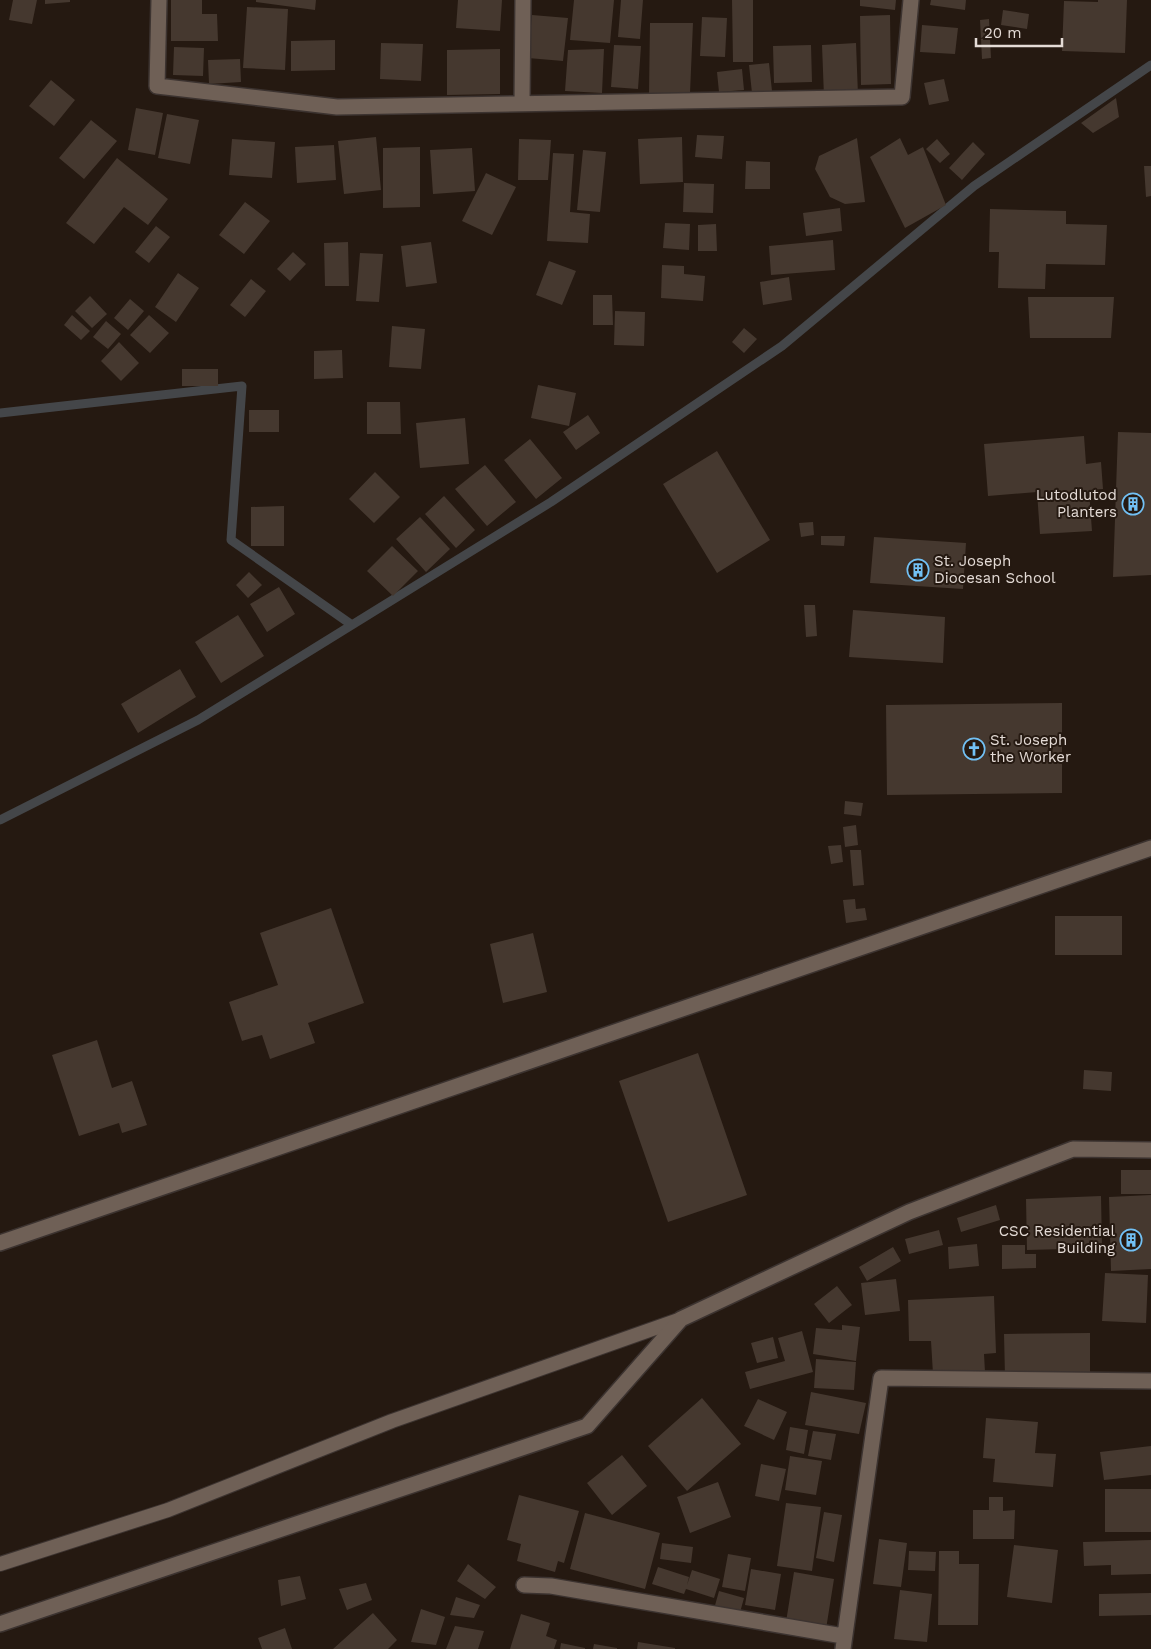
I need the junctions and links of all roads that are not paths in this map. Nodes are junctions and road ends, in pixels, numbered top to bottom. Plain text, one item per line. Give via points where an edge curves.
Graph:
1 (159, 0) edge
2 (523, 0) edge
3 (911, 0) edge
4 (522, 102) junction
5 (1151, 848) edge
6 (1151, 1150) edge
7 (0, 1243) edge
8 (681, 1319) junction
9 (1151, 1381) edge
10 (0, 1564) edge
11 (524, 1585) dead end
12 (0, 1624) edge
13 (843, 1642) edge

1 - 4 street via 157,86 337,107
2 - 4 street
3 - 4 street via 902,97
5 - 7 street
6 - 8 street via 1073,1149 909,1212
8 - 10 lane via 392,1421 168,1510
8 - 12 street via 587,1426
9 - 13 street via 881,1378
11 - 13 street via 550,1586

